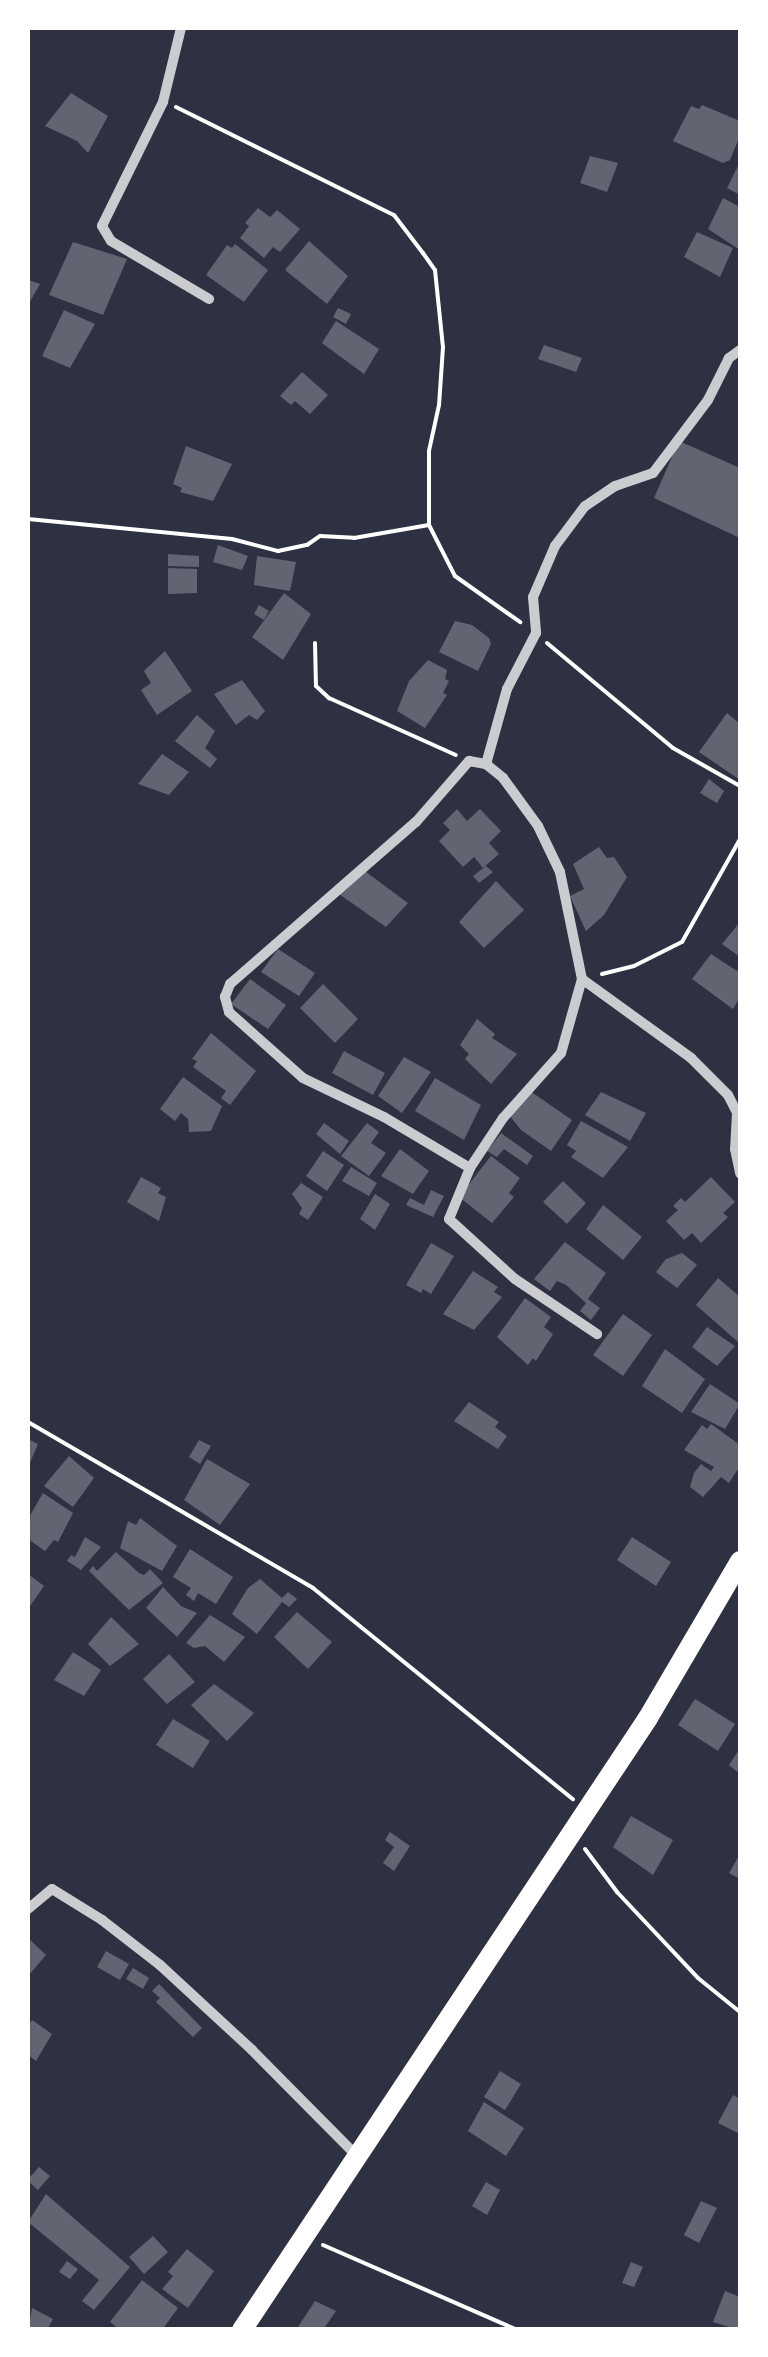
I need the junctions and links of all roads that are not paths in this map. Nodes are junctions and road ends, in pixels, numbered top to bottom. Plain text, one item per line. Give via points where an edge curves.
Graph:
1 (180, 28) edge
2 (210, 299) dead end
3 (740, 350) edge
4 (486, 764) junction
5 (582, 980) junction
6 (470, 1168) junction
7 (740, 1173) edge
8 (597, 1334) dead end
9 (740, 1561) edge
10 (28, 1908) edge
11 (358, 2158) junction
12 (242, 2330) edge

1 - 2 street via 162,102 102,226 111,241
3 - 4 street via 654,473 615,486 585,506 555,546 534,597 536,633 507,689
4 - 5 street via 538,826 560,872
4 - 6 street via 469,761 416,822 230,984 225,997 229,1012 303,1078
5 - 6 street via 561,1053 503,1118
5 - 7 street via 691,1058 728,1096 737,1113
6 - 8 street via 452,1207 454,1227 539,1298
9 - 11 main road via 588,1811
10 - 11 street via 52,1889 102,1920 252,2050
11 - 12 main road

